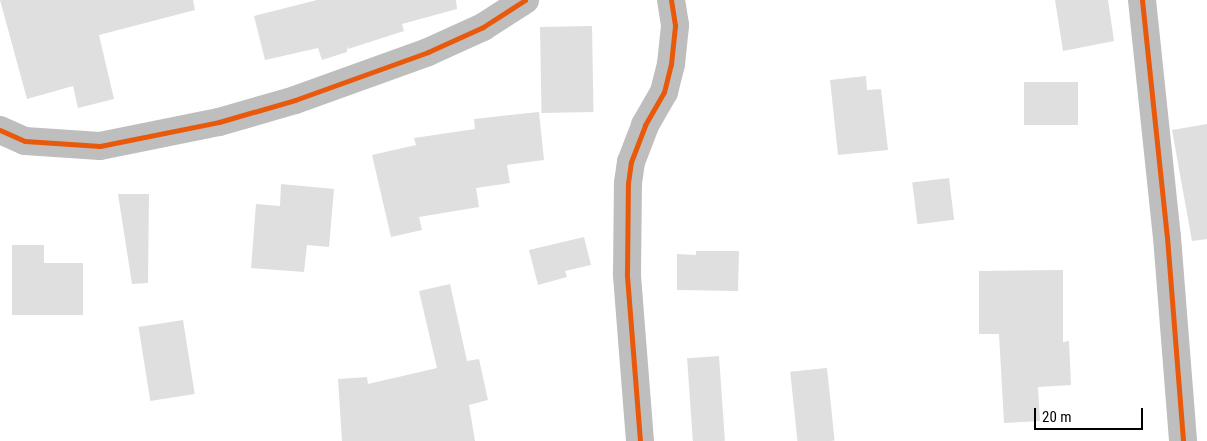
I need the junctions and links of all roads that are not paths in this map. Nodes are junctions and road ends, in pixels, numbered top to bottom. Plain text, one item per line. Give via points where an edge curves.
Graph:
1 (525, 0) edge
2 (670, 0) edge
3 (1142, 0) edge
4 (0, 130) edge
5 (640, 441) edge
6 (1183, 441) edge

1 - 4 street via 483,27 428,52 295,100 218,122 100,146 25,141
2 - 5 street via 675,25 672,64 664,92 644,125 631,162 628,183 627,274
3 - 6 street via 1167,237

